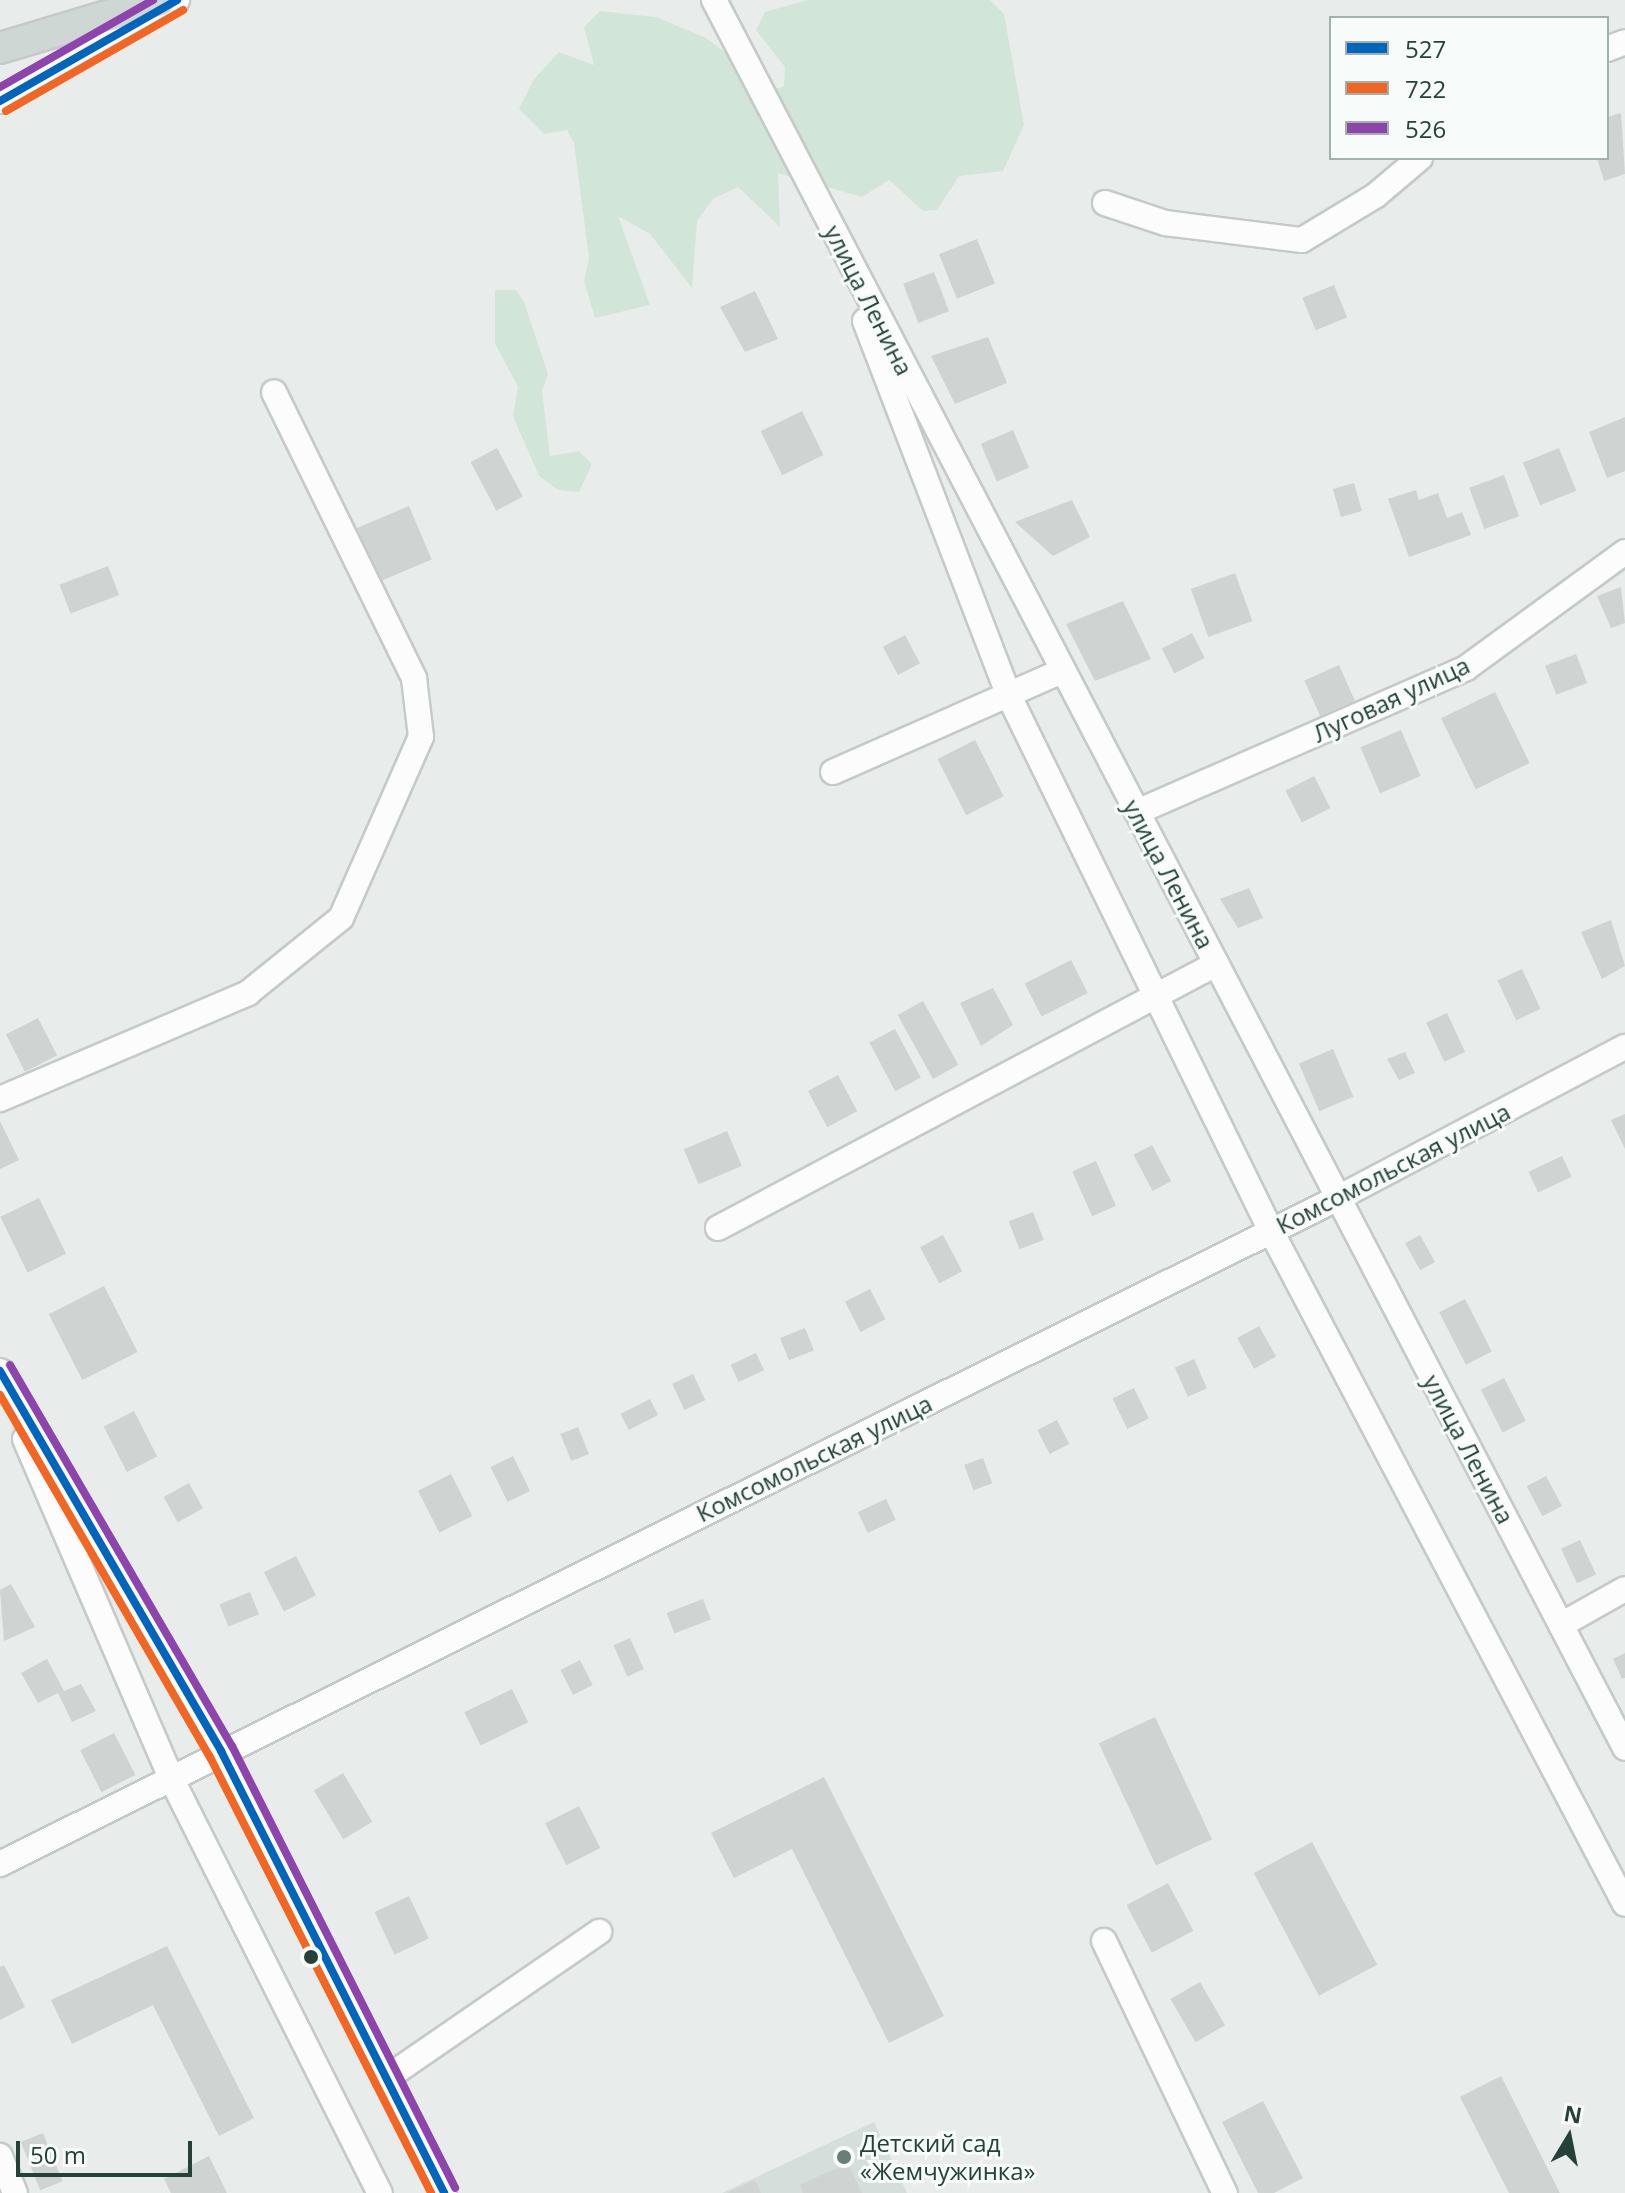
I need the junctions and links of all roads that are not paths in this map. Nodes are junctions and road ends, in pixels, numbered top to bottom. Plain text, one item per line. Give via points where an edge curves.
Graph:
1 (160, 0) edge
2 (177, 0) edge
3 (714, 0) edge
4 (0, 48) edge
5 (0, 101) edge
6 (1418, 160) edge
7 (1105, 203) dead end
8 (823, 212) junction
9 (274, 392) dead end
10 (1625, 552) edge
11 (1062, 671) junction
12 (1009, 696) junction
13 (833, 772) dead end
14 (1137, 812) junction
15 (1216, 964) junction
16 (1156, 996) junction
17 (1625, 1047) edge
18 (0, 1099) edge
19 (1338, 1198) junction
20 (718, 1228) dead end
21 (1271, 1231) junction
22 (0, 1371) edge
23 (0, 1381) edge
24 (1625, 1589) edge
25 (1561, 1625) junction
26 (1625, 1748) edge
27 (221, 1751) junction
28 (170, 1776) junction
29 (0, 1864) edge
30 (1623, 1894) edge
31 (599, 1932) dead end
32 (1104, 1941) dead end
33 (385, 2079) junction
34 (0, 2156) edge
35 (15, 2193) edge
36 (380, 2193) edge
37 (444, 2193) edge
38 (1225, 2193) edge

1 - 4 main road
2 - 5 street
3 - 8 street, улица Ленина
6 - 7 street via 1375,196 1302,240 1165,223
8 - 11 street, улица Ленина
8 - 12 street
9 - 18 street via 414,678 421,737 331,927 248,993
10 - 14 street, Луговая улица via 1466,668
11 - 12 street
11 - 14 street, улица Ленина
12 - 13 street
12 - 16 street
14 - 15 street, улица Ленина
15 - 16 street
15 - 19 street, улица Ленина
16 - 20 street
16 - 21 street
17 - 19 street, Комсомольская улица
19 - 21 street, Комсомольская улица
19 - 25 street, улица Ленина
21 - 27 street, Комсомольская улица
21 - 30 street
22 - 27 street
23 - 28 street
24 - 25 street
25 - 26 street, улица Ленина
27 - 28 street, Комсомольская улица
27 - 33 street
28 - 29 street, Комсомольская улица
28 - 36 street
31 - 33 street
32 - 38 street
33 - 37 street
34 - 35 street

